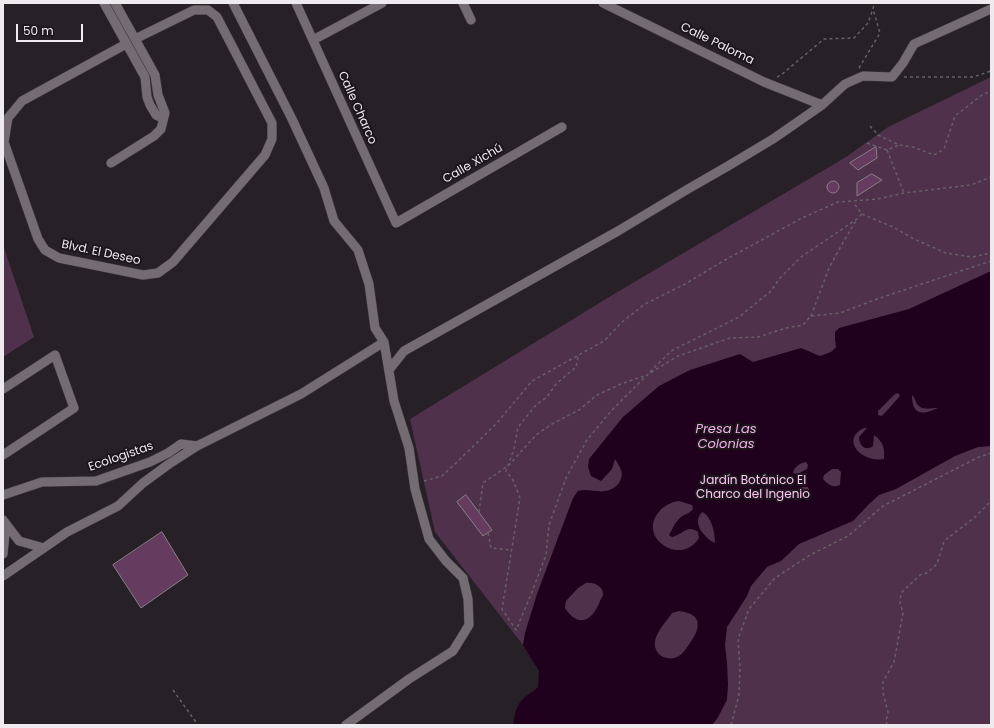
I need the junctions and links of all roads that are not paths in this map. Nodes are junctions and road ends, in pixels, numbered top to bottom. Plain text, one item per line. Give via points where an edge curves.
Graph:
1 (104, 3) edge
2 (115, 3) edge
3 (233, 3) edge
4 (296, 3) edge
5 (382, 3) edge
6 (463, 3) edge
7 (603, 3) edge
8 (991, 9) edge
9 (471, 20) dead end
10 (135, 39) junction
11 (313, 40) junction
12 (126, 44) junction
13 (822, 105) junction
14 (163, 118) junction
15 (562, 127) dead end
16 (111, 163) dead end
17 (396, 223) joint
18 (384, 342) junction
19 (389, 370) junction
20 (3, 389) edge
21 (197, 446) junction
22 (3, 455) edge
23 (3, 495) edge
24 (5, 522) edge
25 (44, 548) junction
26 (3, 554) edge
27 (3, 576) edge
28 (346, 725) edge

1 - 12 street
2 - 10 street
3 - 18 street via 324,188 334,221 358,250 370,284 375,328
4 - 11 street, Calle Charco
5 - 11 street
6 - 9 street
7 - 13 street, Calle Paloma via 764,82
8 - 13 street via 914,44 892,77 863,76 845,84
10 - 12 street, Blvd. El Deseo via 194,10 208,10 217,17 272,123 272,139 265,155 173,262 158,272 143,275 59,258 45,250 38,239 4,142 8,118 22,101
10 - 14 street via 155,75 158,95 165,112
11 - 17 street, Calle Charco
12 - 14 street via 145,77 150,105 156,115
13 - 19 street via 772,139 618,231 404,351
14 - 16 street via 161,129 154,136
15 - 17 street, Calle Xichú
18 - 19 street
18 - 21 street via 301,394
19 - 28 street via 394,401 409,448 415,489 429,539 463,578 468,599 469,624 453,651
20 - 22 street via 55,355 74,408
21 - 23 street, Ecologistas via 181,444 150,462 96,481 42,482
21 - 25 street via 143,483 118,506 67,532
24 - 25 street via 19,541
24 - 26 street
25 - 27 street

